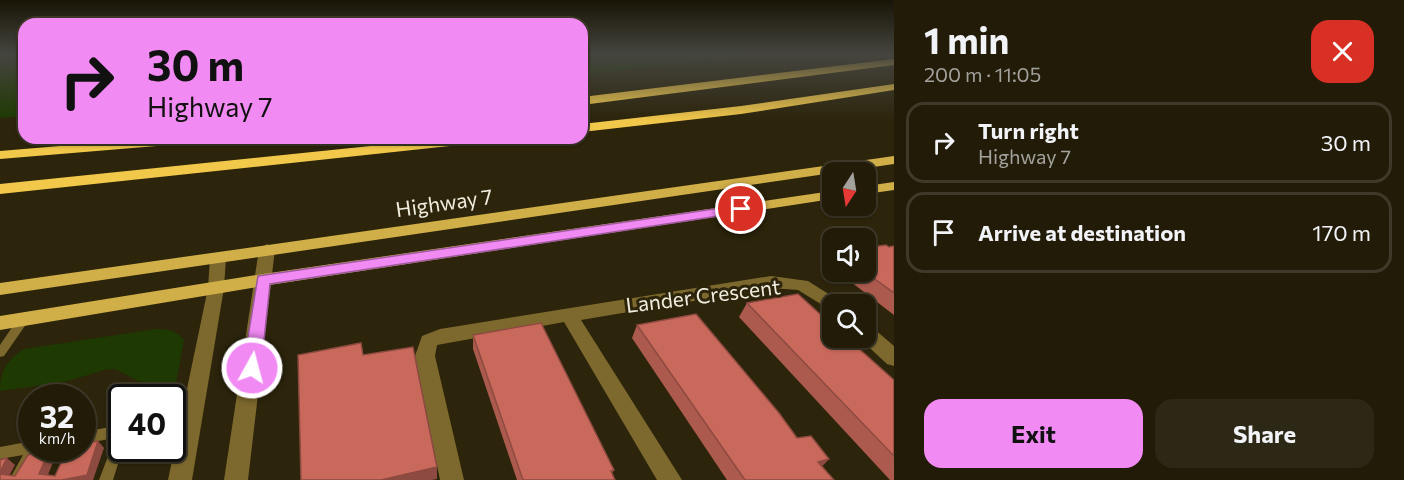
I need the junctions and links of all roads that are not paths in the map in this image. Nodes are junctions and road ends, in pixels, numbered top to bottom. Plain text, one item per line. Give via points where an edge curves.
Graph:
1 (779, 76) edge
2 (894, 87) edge
3 (588, 100) edge
4 (588, 127) edge
5 (133, 144) edge
6 (430, 144) edge
7 (0, 155) edge
8 (894, 160) edge
9 (894, 186) edge
10 (0, 189) edge
11 (876, 189) edge
12 (822, 196) edge
13 (267, 249) junction
14 (218, 258) junction
15 (263, 280) junction
16 (216, 288) junction
17 (0, 289) edge
18 (822, 298) edge
19 (568, 314) junction
20 (24, 319) junction
21 (0, 323) edge
22 (876, 342) edge
23 (0, 353) edge
24 (894, 358) edge
25 (18, 450) edge
26 (0, 453) edge
27 (25, 462) edge
28 (112, 462) edge
29 (16, 480) edge
30 (106, 480) edge
31 (180, 480) edge
32 (236, 480) edge
33 (452, 480) edge
34 (670, 480) edge

1 - 3 highway
2 - 4 highway
5 - 7 highway
6 - 10 highway
8 - 13 main road, Highway 7
9 - 11 main road
12 - 15 main road
13 - 14 main road, Highway 7
13 - 15 street
14 - 16 street
14 - 17 main road, Highway 7
15 - 16 main road
15 - 32 street
16 - 20 main road
16 - 31 street
18 - 19 street, Lander Crescent via 802,285 771,282
19 - 33 street, Lander Crescent via 429,341 425,356
19 - 34 street
20 - 21 main road
20 - 23 lane
22 - 24 street
25 - 26 lane
27 - 29 lane
28 - 30 lane

